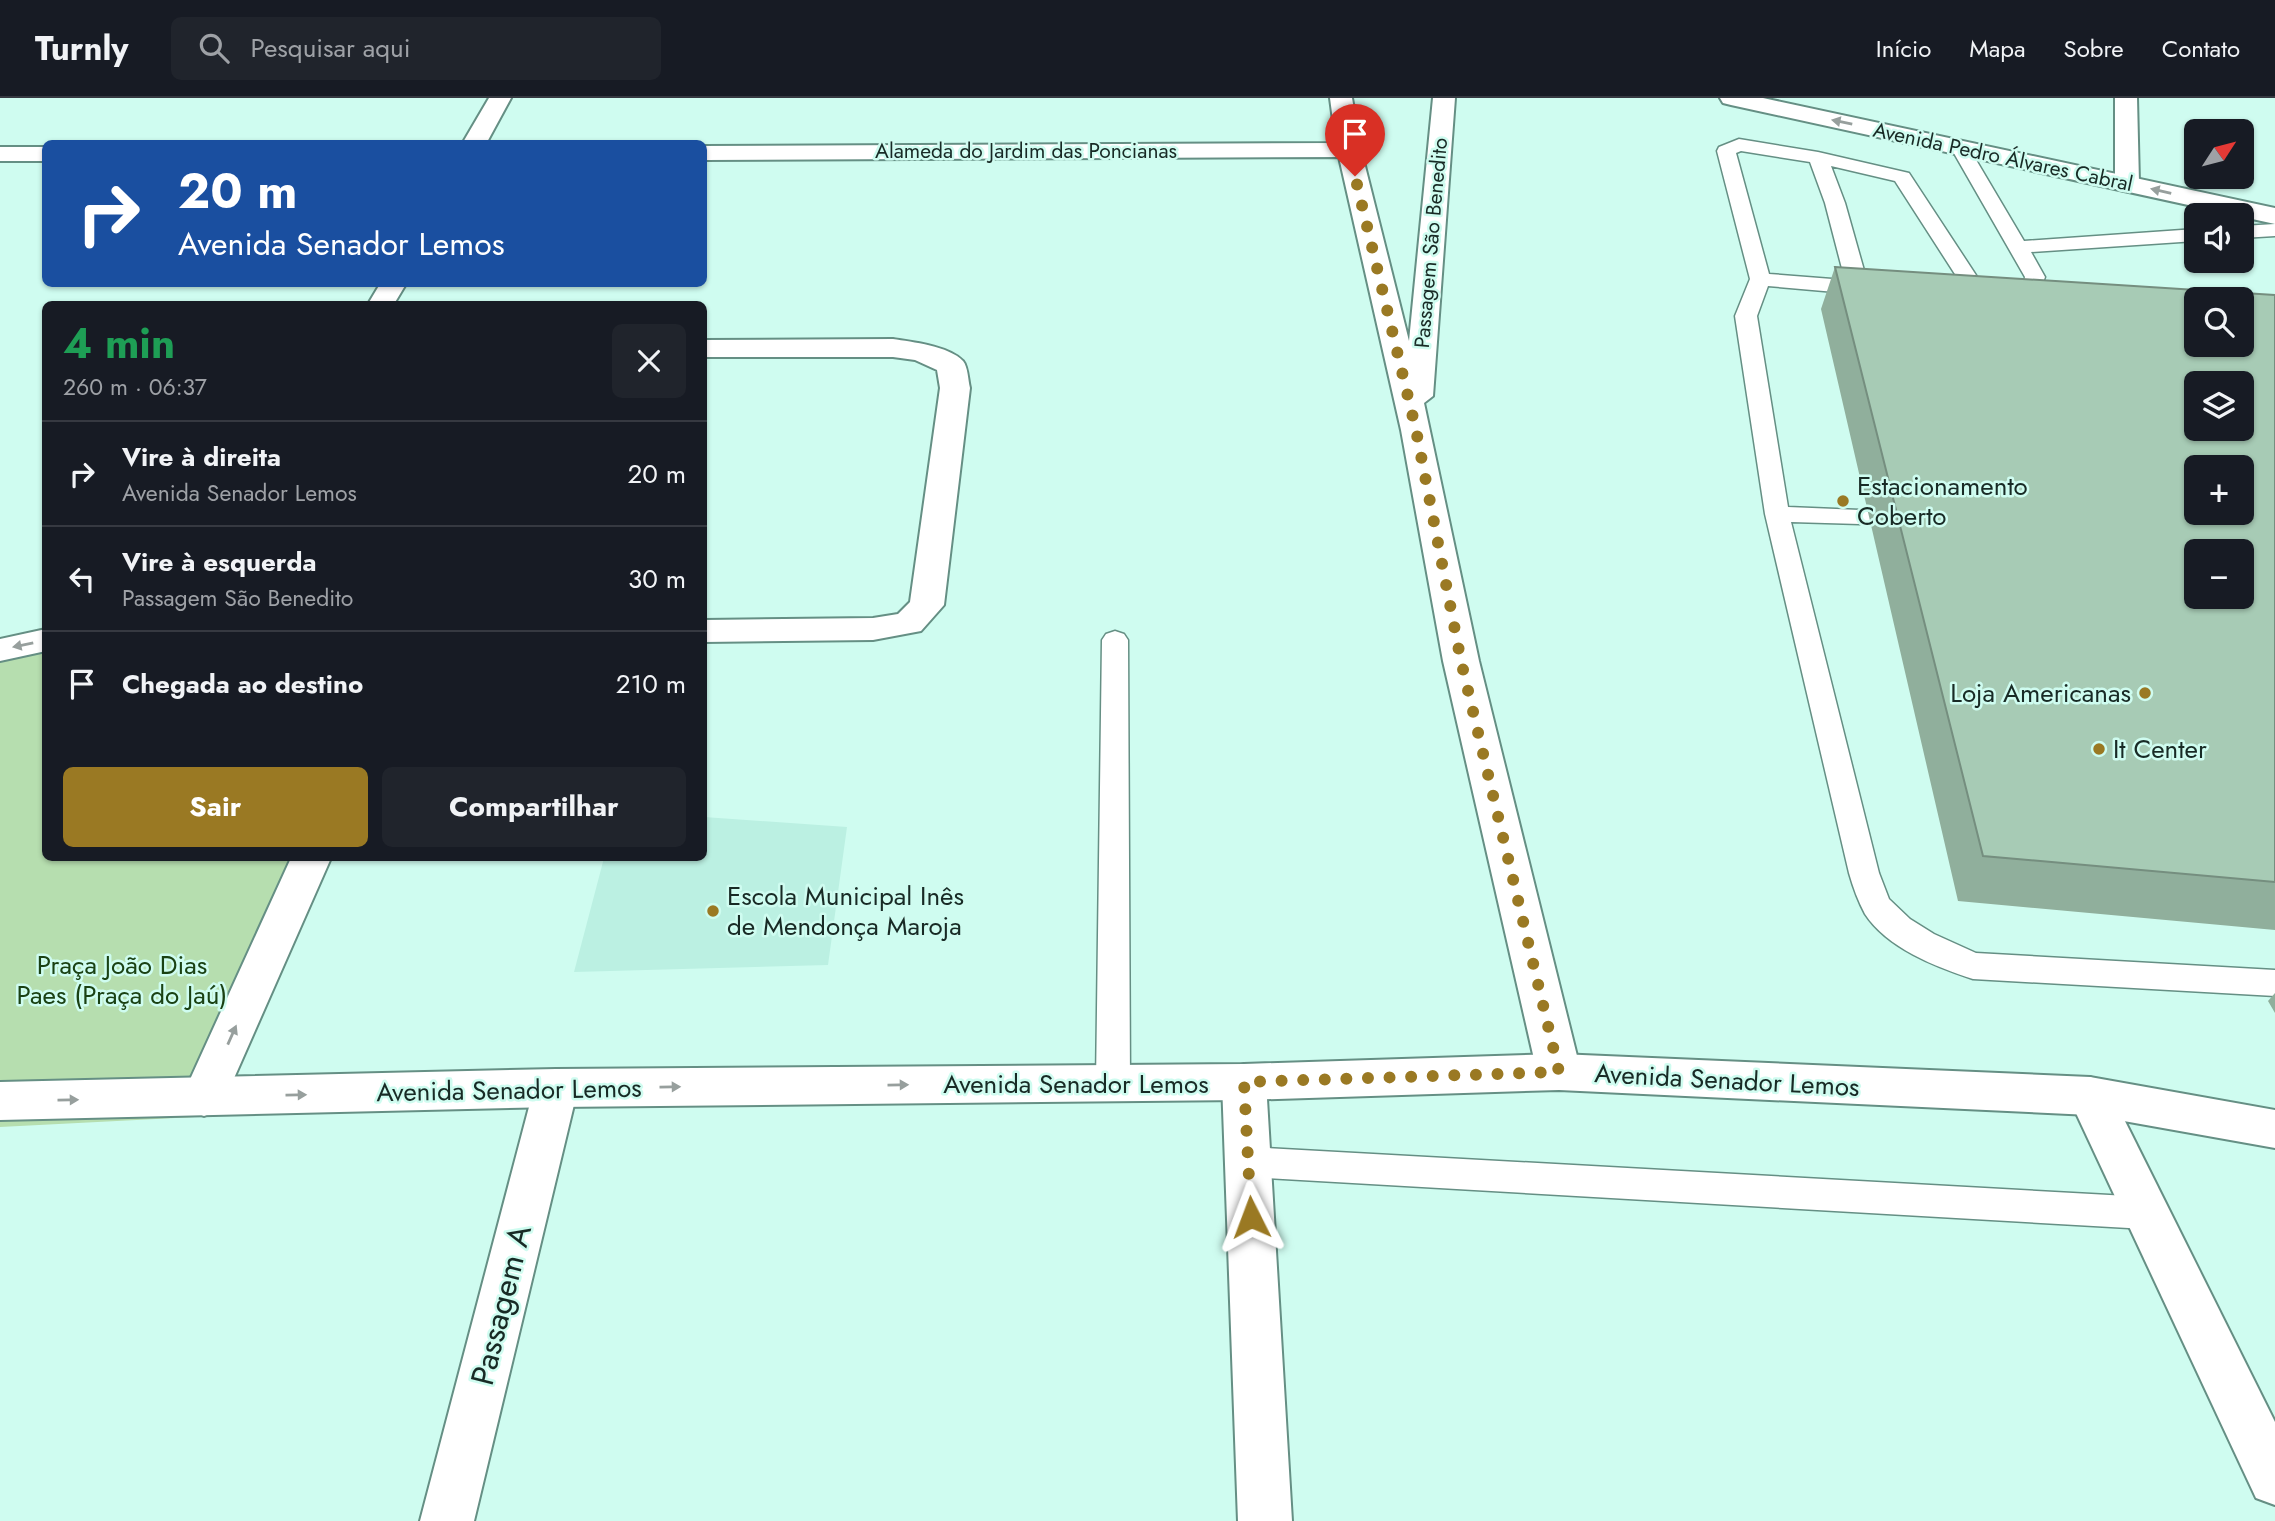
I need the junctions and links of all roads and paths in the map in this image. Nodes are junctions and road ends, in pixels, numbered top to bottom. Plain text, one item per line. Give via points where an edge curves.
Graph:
1 (500, 98) edge
2 (1341, 98) edge
3 (1444, 98) edge
4 (1731, 98) edge
5 (2126, 98) edge
6 (476, 140) edge
7 (1960, 148) junction
8 (1349, 150) junction
9 (707, 153) edge
10 (0, 154) edge
11 (42, 154) edge
12 (1818, 158) junction
13 (2127, 183) junction
14 (2275, 216) edge
15 (2275, 230) edge
16 (2254, 231) edge
17 (2184, 236) edge
18 (2018, 247) junction
19 (1760, 279) junction
20 (1858, 288) junction
21 (1898, 290) edge
22 (1951, 294) edge
23 (1978, 295) junction
24 (707, 348) edge
25 (1416, 430) junction
26 (1777, 514) junction
27 (1860, 517) dead end
28 (707, 631) edge
29 (1115, 640) dead end
30 (42, 641) edge
31 (0, 650) edge
32 (310, 861) edge
33 (2275, 983) edge
34 (1559, 1072) junction
35 (1244, 1082) junction
36 (1113, 1083) junction
37 (556, 1088) junction
38 (2090, 1096) junction
39 (204, 1097) junction
40 (0, 1101) edge
41 (2275, 1129) edge
42 (1249, 1162) junction
43 (2146, 1213) junction
44 (2275, 1479) edge
45 (447, 1521) edge
46 (1265, 1521) edge

1 - 6 street
2 - 8 street, Passagem São Benedito
3 - 25 street, Passagem São Benedito
7 -> 4 street, Avenida Pedro Álvares Cabral
5 - 13 street
7 - 13 street, Avenida Pedro Álvares Cabral
7 - 18 lane
8 - 9 street, Alameda do Jardim das Poncianas
8 - 25 street, Passagem São Benedito
10 - 11 street
12 - 19 lane via 1739,145 1726,151
12 - 20 lane
12 - 23 lane via 1902,177
14 -> 13 street, Avenida Pedro Álvares Cabral
15 - 16 lane
17 - 18 lane
18 - 23 lane via 2035,276 2032,289 2011,295
19 - 20 lane
19 - 26 lane via 1746,316
20 - 21 lane
22 - 23 lane
24 - 28 street via 922,352 951,365 955,388 927,605 909,623 873,629
25 - 34 street, Passagem São Benedito via 1461,661
26 - 27 lane
26 - 33 lane via 1864,873 1878,908 1939,952 1973,966
29 - 36 lane
30 -> 31 street
39 -> 32 street
34 - 35 street, Avenida Senador Lemos
34 - 38 street, Avenida Senador Lemos
35 - 36 street, Avenida Senador Lemos
35 - 42 street
37 -> 36 street, Avenida Senador Lemos
39 -> 37 street, Avenida Senador Lemos
37 - 45 street, Passagem A
38 - 41 street, Avenida Senador Lemos
38 - 43 street
40 -> 39 street, Avenida Senador Lemos
42 - 43 lane
42 - 46 street
43 - 44 street

